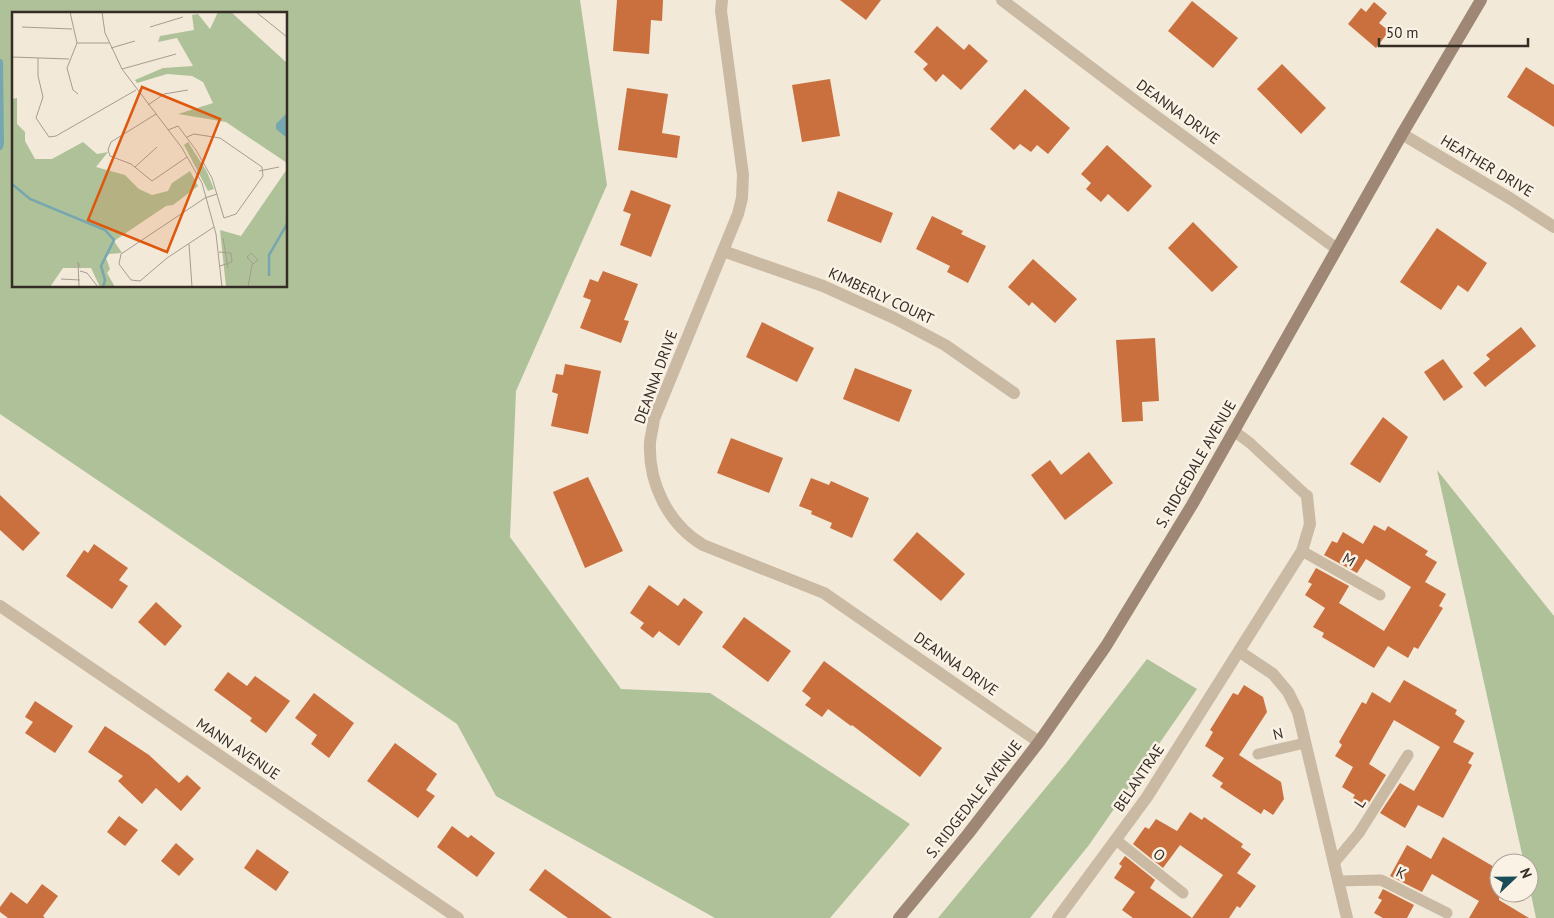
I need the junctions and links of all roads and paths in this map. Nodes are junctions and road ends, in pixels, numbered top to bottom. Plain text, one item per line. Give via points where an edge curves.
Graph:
1 (722, 0) edge
2 (1002, 0) edge
3 (1481, 0) edge
4 (1402, 134) junction
5 (1554, 227) edge
6 (1337, 249) junction
7 (722, 251) junction
8 (1014, 393) dead end
9 (1234, 431) junction
10 (1307, 496) joint
11 (1302, 551) junction
12 (1380, 595) dead end
13 (0, 606) edge
14 (1240, 652) junction
15 (1039, 742) junction
16 (1305, 744) junction
17 (1258, 754) dead end
18 (1408, 755) dead end
19 (1116, 840) junction
20 (1334, 864) junction
21 (1338, 880) junction
22 (1183, 893) dead end
23 (1447, 912) dead end
24 (458, 918) edge
25 (900, 918) edge
26 (1058, 918) edge
27 (1346, 918) edge

1 - 7 street, DEANNA DRIVE via 743,175 738,214
2 - 6 street, DEANNA DRIVE
3 - 4 main road, S. RIDGEDALE AVENUE
4 - 5 street, HEATHER DRIVE
4 - 6 main road, S. RIDGEDALE AVENUE
6 - 9 main road, S. RIDGEDALE AVENUE
7 - 8 street, KIMBERLY COURT via 823,286 894,318 945,345
7 - 15 street, DEANNA DRIVE via 654,419 651,464 656,487 670,515 702,546 824,593
9 - 10 lane
9 - 15 main road, S. RIDGEDALE AVENUE via 1106,646
10 - 11 street, BELANTRAE via 1310,524
11 - 12 lane, M
11 - 14 street, BELANTRAE
13 - 24 street, MANN AVENUE
14 - 16 street via 1273,674 1288,692 1298,712
14 - 19 street, BELANTRAE via 1147,798
15 - 25 main road, S. RIDGEDALE AVENUE
16 - 17 lane, N
16 - 20 street
18 - 20 lane, L via 1359,833
19 - 22 lane, O
19 - 26 street, BELANTRAE
20 - 21 street
21 - 23 lane, K via 1381,880
21 - 27 street

